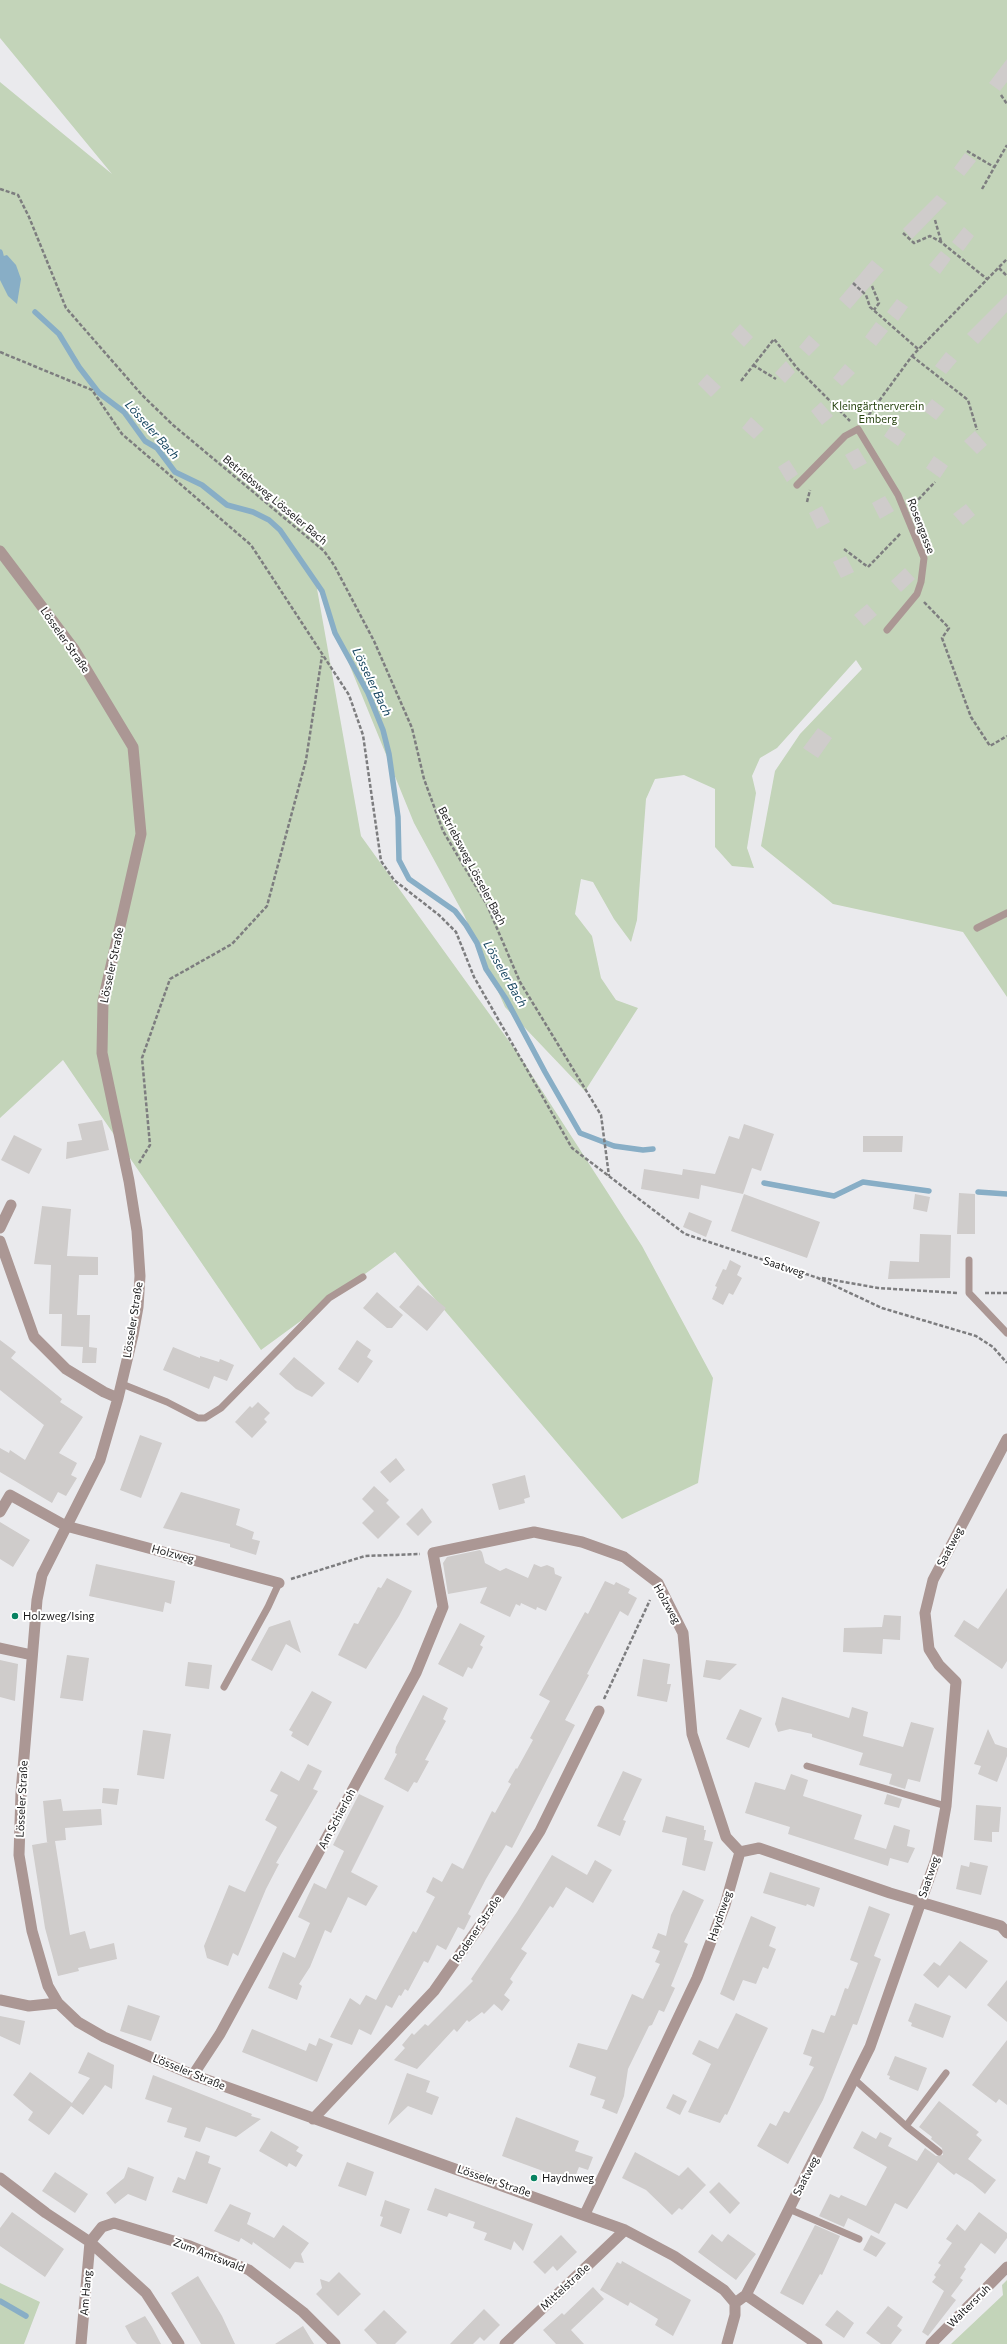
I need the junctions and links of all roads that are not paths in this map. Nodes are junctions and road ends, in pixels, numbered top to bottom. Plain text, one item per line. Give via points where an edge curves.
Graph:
1 (798, 486) dead end
2 (0, 551) edge
3 (887, 630) dead end
4 (1007, 913) edge
5 (977, 928) dead end
6 (11, 1205) dead end
7 (0, 1228) edge
8 (0, 1241) edge
9 (969, 1260) dead end
10 (363, 1278) dead end
11 (1007, 1333) edge
12 (122, 1384) junction
13 (118, 1398) junction
14 (1007, 1439) edge
15 (0, 1512) edge
16 (66, 1526) junction
17 (433, 1553) joint
18 (279, 1583) joint
19 (0, 1648) edge
20 (32, 1655) junction
21 (224, 1687) dead end
22 (599, 1711) road end
23 (807, 1766) dead end
24 (946, 1806) junction
25 (740, 1852) junction
26 (920, 1902) junction
27 (1005, 1927) edge
28 (0, 2000) edge
29 (58, 2004) junction
30 (946, 2073) dead end
31 (193, 2075) junction
32 (854, 2079) junction
33 (313, 2119) junction
34 (906, 2126) junction
35 (939, 2152) dead end
36 (0, 2178) edge
37 (789, 2209) junction
38 (585, 2214) junction
39 (625, 2230) junction
40 (859, 2239) dead end
41 (90, 2242) junction
42 (1007, 2267) edge
43 (746, 2295) junction
44 (735, 2303) junction
45 (81, 2344) edge
46 (179, 2344) edge
47 (335, 2344) edge
48 (505, 2344) edge
49 (727, 2344) edge
50 (817, 2344) edge
51 (931, 2344) edge

1 - 3 lane, Rosengasse via 845,436 858,429 898,495 924,558 922,582 917,594
2 - 12 street, Lösseler Straße via 74,649 133,747 141,834 103,1000 102,1053 129,1181 137,1231 140,1276 133,1335
4 - 5 lane
6 - 7 street
8 - 13 street via 34,1337 66,1369
9 - 11 lane via 969,1293
10 - 12 lane via 329,1298 221,1408 205,1418 198,1418
12 - 13 street, Lösseler Straße
13 - 16 street, Lösseler Straße via 100,1460
14 - 24 street, Saatweg via 933,1580 925,1613 929,1649 939,1665 956,1682
15 - 16 street via 10,1495
16 - 18 street, Holzweg
16 - 20 street, Lösseler Straße via 42,1574
17 - 25 street, Holzweg via 534,1532 582,1542 624,1557 658,1583 683,1633 692,1734 726,1837
17 - 31 street, Am Schierloh via 443,1607 416,1673 220,2034
18 - 21 lane
19 - 20 street
20 - 29 street, Lösseler Straße via 21,1792 19,1855 39,1961
22 - 33 street, Rodener Straße via 540,1831 479,1927 434,1991
23 - 24 lane
24 - 26 street, Saatweg via 937,1856
25 - 26 street via 759,1848
25 - 38 street, Haydnweg via 725,1905 697,1978
26 - 27 street
26 - 32 street, Saatweg via 870,2047
28 - 29 street via 29,2006
29 - 31 street, Lösseler Straße via 78,2022 104,2038
30 - 34 lane
31 - 33 street, Lösseler Straße
32 - 34 lane
32 - 37 street, Saatweg
33 - 38 street, Lösseler Straße
34 - 35 lane
36 - 41 street
37 - 40 lane
37 - 43 street, Saatweg
38 - 39 street, Lösseler Straße
39 - 44 street, Lösseler Straße via 705,2274
39 - 48 street, Mittelstraße
41 - 45 street, Am Hang
41 - 46 street via 146,2292
41 - 47 street, Zum Amtswald via 102,2227 114,2223 190,2246 242,2267 303,2312
42 - 51 street, Waltersruh
43 - 44 street, Saatweg
43 - 50 street
44 - 49 street via 735,2315

